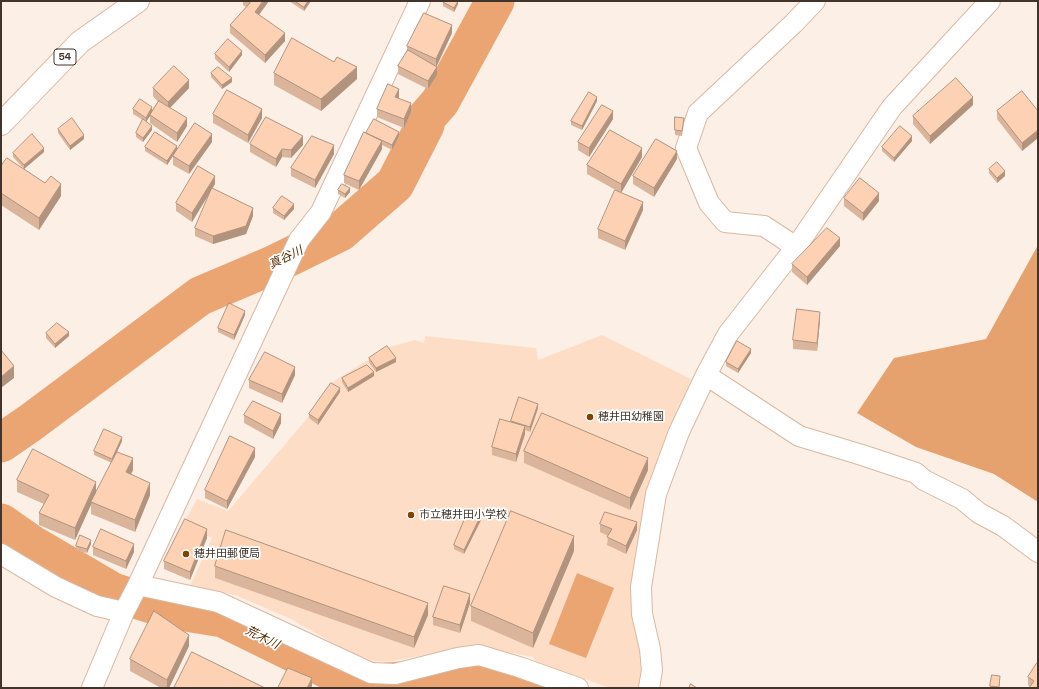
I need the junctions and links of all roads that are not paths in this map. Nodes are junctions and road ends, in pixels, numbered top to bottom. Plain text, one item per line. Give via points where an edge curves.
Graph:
1 (138, 1) edge
2 (420, 1) edge
3 (815, 1) edge
4 (990, 1) edge
5 (1, 124) edge
6 (796, 247) junction
7 (706, 375) junction
8 (1038, 552) edge
9 (1, 554) edge
10 (137, 587) junction
11 (126, 609) junction
12 (92, 688) edge
13 (578, 688) edge
14 (650, 688) edge

1 - 5 main road, 54 via 80,42
2 - 10 street via 321,212 299,240 282,275
3 - 6 street via 698,113 686,148 709,203 725,222 764,226
4 - 6 street via 892,107
6 - 7 street via 728,334
7 - 8 street via 799,436 916,473 924,480 962,499
7 - 14 street via 656,494 641,586 642,614 652,670
9 - 11 street via 56,587 97,606
10 - 11 street
10 - 13 street via 218,602 371,673 395,674 479,654
11 - 12 street

